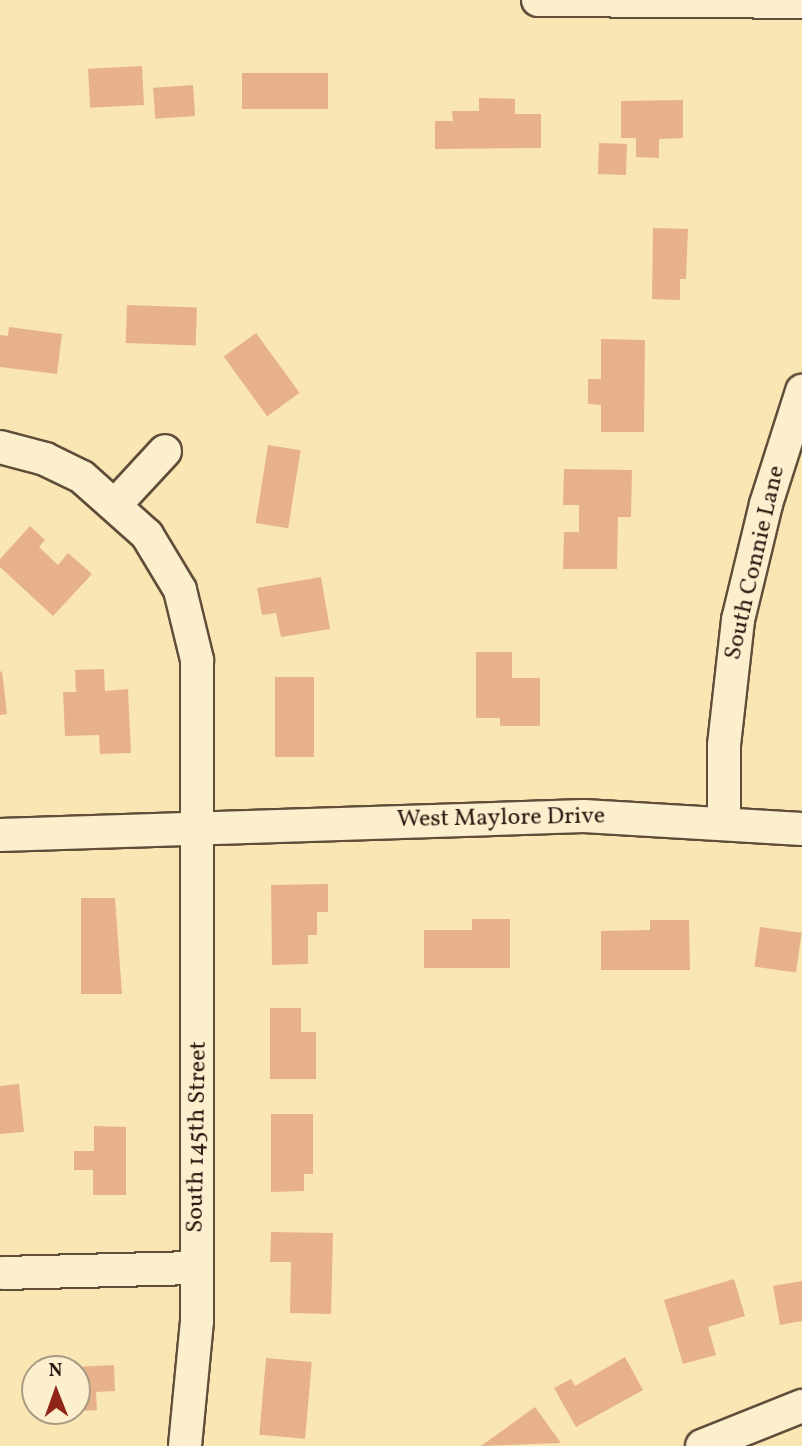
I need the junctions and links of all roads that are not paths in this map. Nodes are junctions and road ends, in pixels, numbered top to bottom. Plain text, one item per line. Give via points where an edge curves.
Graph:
1 (538, 0) edge
2 (802, 2) edge
3 (802, 391) edge
4 (0, 447) edge
5 (164, 450) dead end
6 (116, 504) junction
7 (724, 822) junction
8 (199, 827) junction
9 (802, 829) edge
10 (0, 835) edge
11 (197, 1268) junction
12 (3, 1273) dead end
13 (802, 1406) edge
14 (185, 1446) edge
15 (702, 1446) edge

1 - 2 street
3 - 7 street, South Connie Lane via 766,504 738,620 725,732
4 - 6 street, South 145th Street via 46,459 82,477
5 - 6 street
6 - 8 street, South 145th Street via 157,547 188,617 197,660
7 - 8 street, West Maylore Drive via 584,816
7 - 9 street, West Maylore Drive
8 - 10 street, West Maylore Drive
8 - 11 street, South 145th Street
11 - 12 street
11 - 14 street, South 145th Street via 197,1321
13 - 15 street

